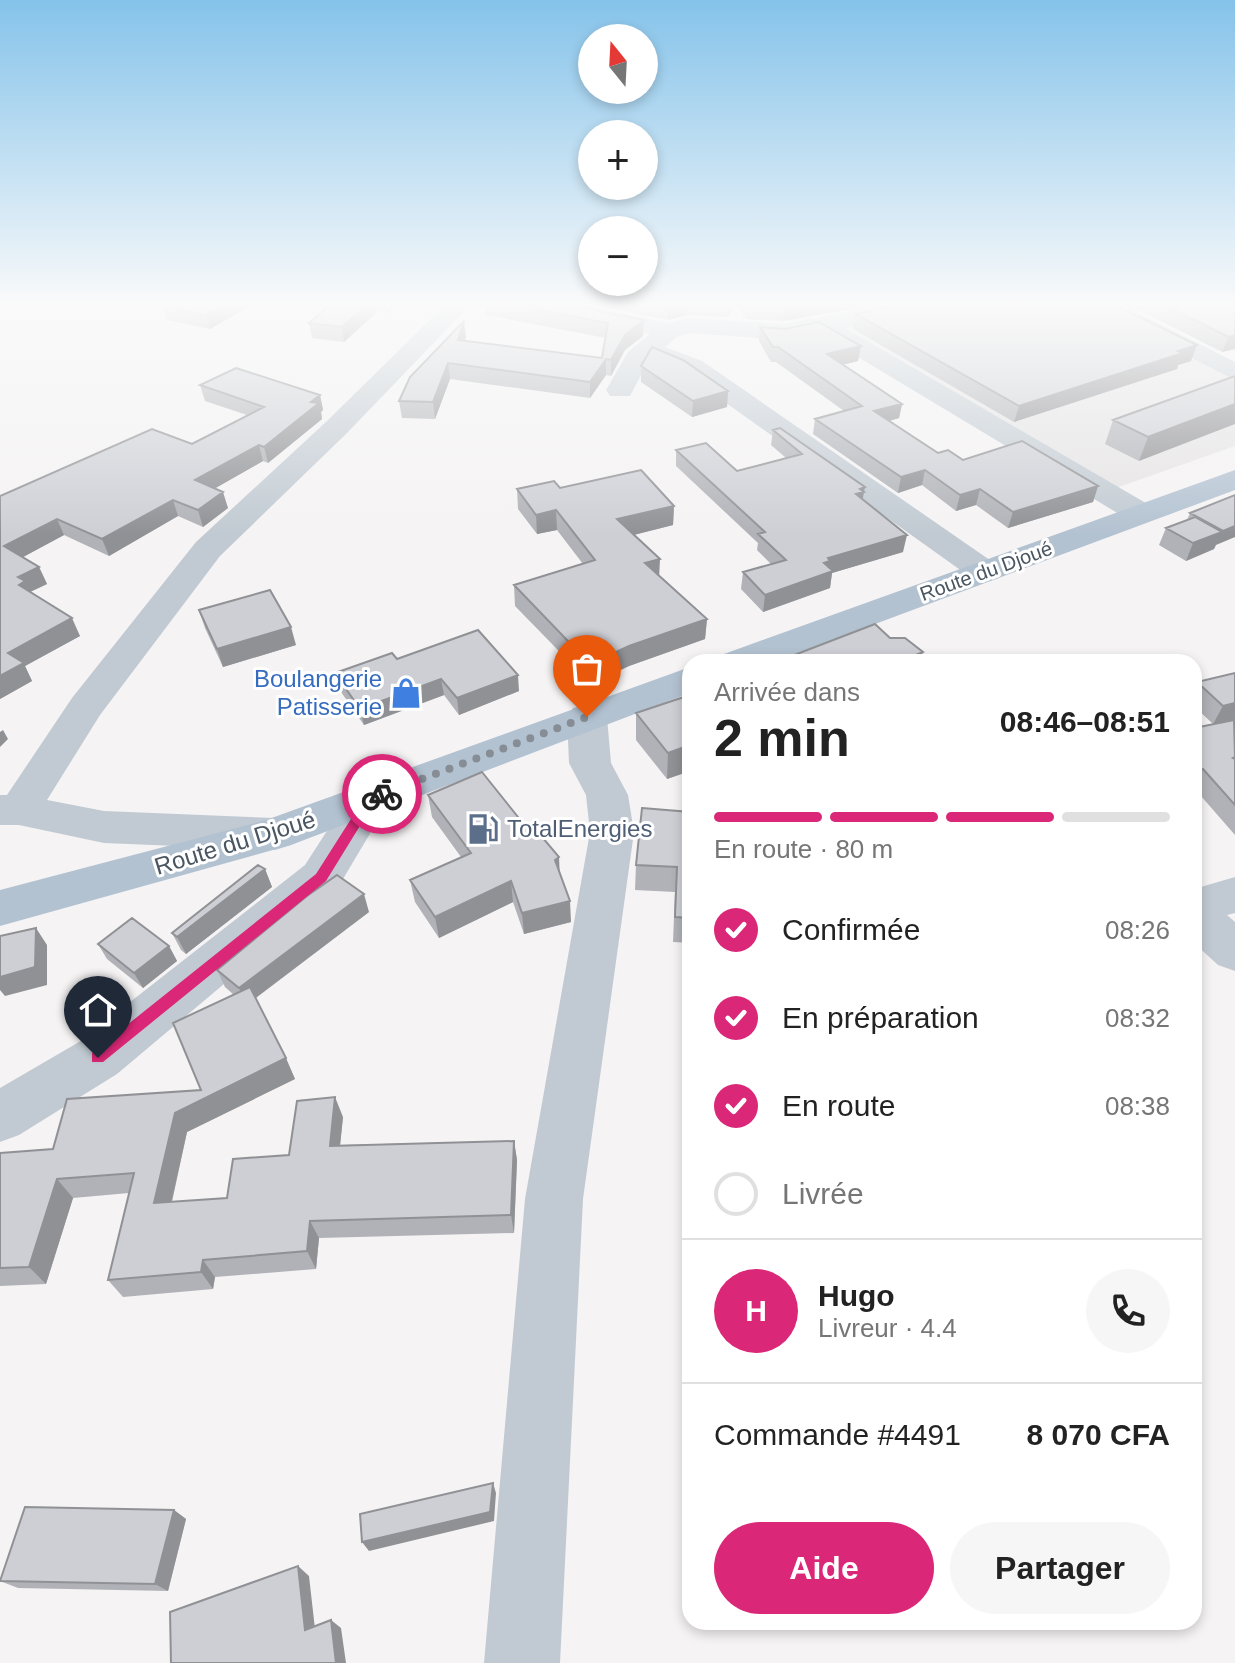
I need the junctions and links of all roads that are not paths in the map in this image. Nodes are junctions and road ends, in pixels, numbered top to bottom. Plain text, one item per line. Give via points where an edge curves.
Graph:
1 (383, 381) edge
2 (625, 381) edge
3 (712, 381) edge
4 (913, 381) edge
5 (620, 390) dead end
6 (1235, 479) edge
7 (1140, 513) junction
8 (985, 572) junction
9 (858, 618) junction
10 (889, 644) edge
11 (759, 654) edge
12 (682, 682) edge
13 (587, 717) junction
14 (369, 800) junction
15 (10, 810) edge
16 (275, 834) junction
17 (1235, 895) edge
18 (1202, 905) edge
19 (0, 908) edge
20 (1202, 921) edge
21 (1235, 951) edge
22 (0, 1117) edge
23 (522, 1663) edge

1 - 15 street via 208,549
2 - 5 street
3 - 8 street
4 - 7 street
6 - 7 main road, Route du Djoué
7 - 8 main road, Route du Djoué
8 - 9 main road, Route du Djoué
9 - 10 street
9 - 11 main road, Route du Djoué
12 - 13 main road, Route du Djoué
13 - 14 main road, Route du Djoué
13 - 23 street via 590,763 607,795 612,832 554,1199
14 - 16 main road, Route du Djoué
14 - 22 street via 321,877 98,1058
15 - 16 street via 104,827
16 - 19 main road, Route du Djoué
17 - 18 street
20 - 21 street

